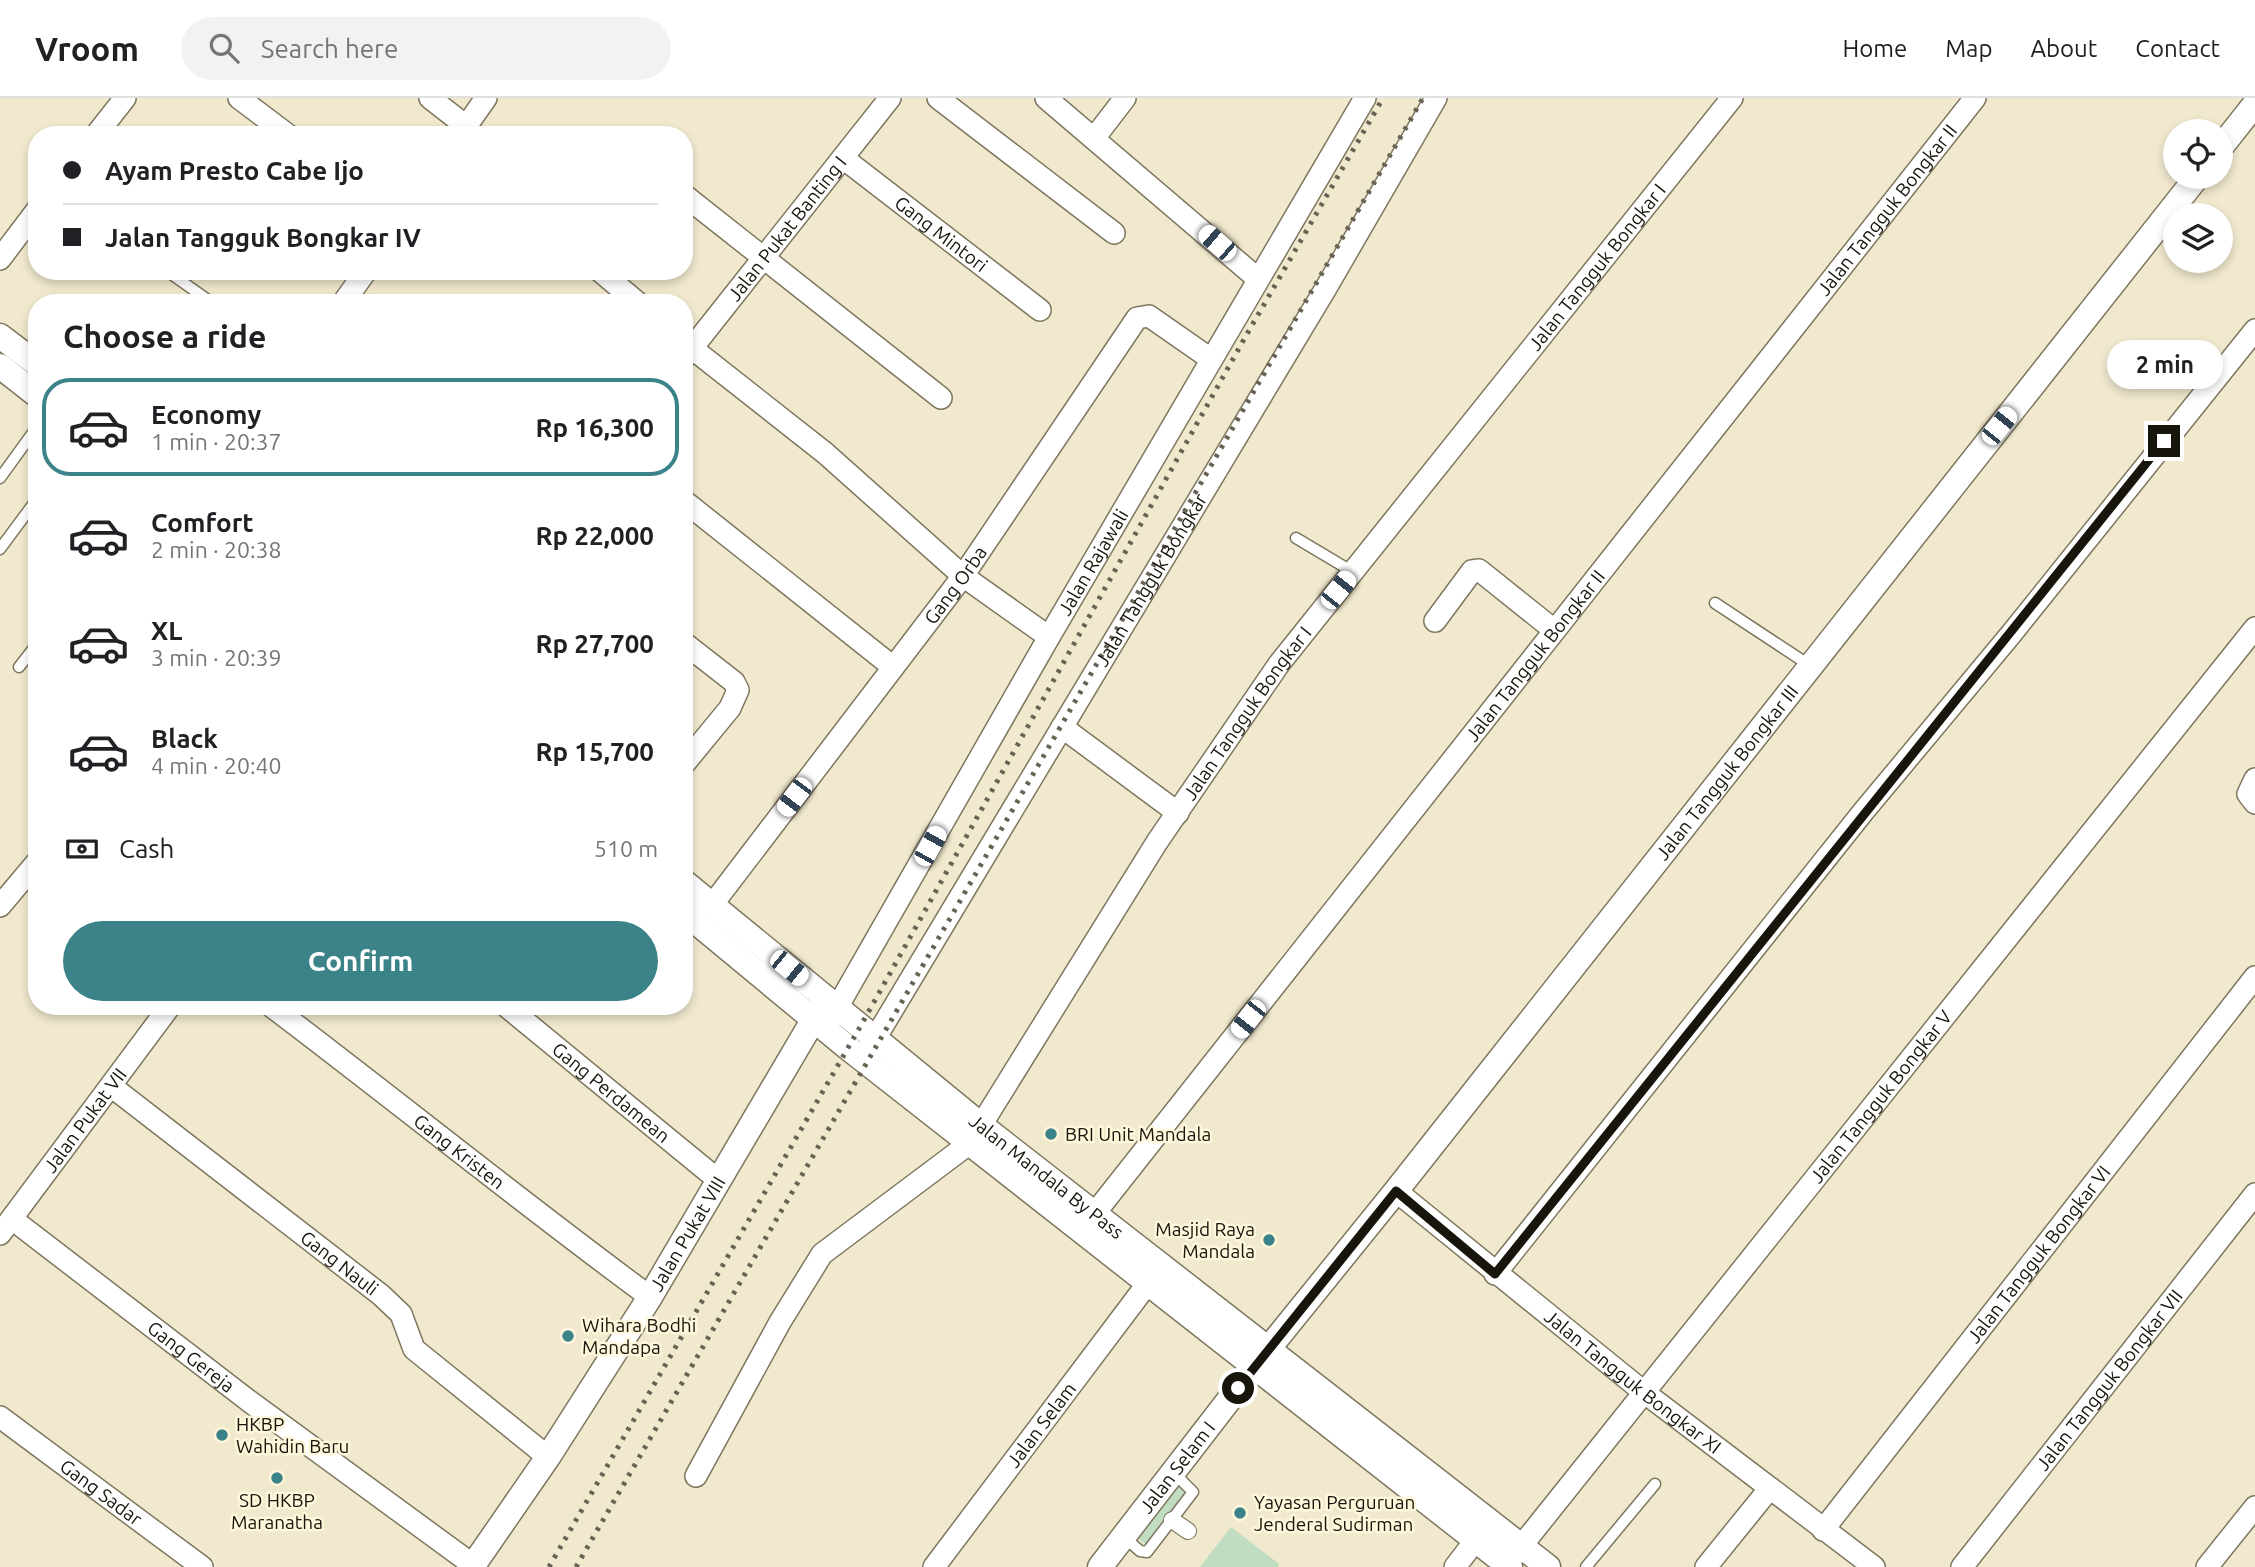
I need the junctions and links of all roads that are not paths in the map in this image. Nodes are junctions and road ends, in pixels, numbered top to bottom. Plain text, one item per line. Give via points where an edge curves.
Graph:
1 (125, 98) edge
2 (239, 98) edge
3 (486, 98) edge
4 (890, 98) edge
5 (938, 98) edge
6 (1046, 98) edge
7 (1125, 98) edge
8 (1365, 98) edge
9 (1436, 98) edge
10 (1732, 98) edge
11 (1975, 98) edge
12 (434, 102) edge
13 (2255, 104) edge
14 (103, 126) edge
15 (276, 126) edge
16 (459, 126) edge
17 (466, 126) edge
18 (2233, 132) edge
19 (1095, 137) junction
20 (843, 158) junction
21 (2187, 189) edge
22 (693, 202) edge
23 (28, 222) edge
24 (1114, 233) dead end
25 (764, 258) junction
26 (0, 259) edge
27 (1258, 279) junction
28 (180, 280) edge
29 (611, 280) edge
30 (200, 294) edge
31 (627, 294) edge
32 (1040, 310) dead end
33 (2255, 330) edge
34 (0, 336) edge
35 (693, 342) edge
36 (693, 354) edge
37 (1205, 355) dead end
38 (28, 357) edge
39 (0, 366) edge
40 (28, 388) edge
41 (941, 397) dead end
42 (28, 439) edge
43 (0, 478) edge
44 (693, 507) edge
45 (28, 511) edge
46 (1296, 538) dead end
47 (0, 549) edge
48 (1353, 572) junction
49 (963, 576) junction
50 (1715, 603) dead end
51 (1435, 621) dead end
52 (2255, 628) edge
53 (1554, 630) junction
54 (1049, 637) junction
55 (693, 650) edge
56 (28, 656) edge
57 (1810, 665) junction
58 (19, 667) dead end
59 (893, 667) junction
60 (1062, 727) junction
61 (693, 753) edge
62 (2255, 779) edge
63 (2255, 803) edge
64 (1178, 813) junction
65 (28, 873) edge
66 (693, 889) edge
67 (712, 905) junction
68 (0, 906) edge
69 (693, 919) edge
70 (2255, 978) edge
71 (825, 1014) junction
72 (163, 1015) edge
73 (283, 1015) edge
74 (517, 1015) edge
75 (869, 1049) junction
76 (111, 1086) junction
77 (976, 1135) junction
78 (717, 1179) junction
79 (1396, 1191) junction
80 (2255, 1194) edge
81 (1095, 1213) junction
82 (6, 1227) edge
83 (1495, 1274) junction
84 (1147, 1283) junction
85 (650, 1297) junction
86 (1261, 1357) junction
87 (1644, 1393) junction
88 (0, 1417) edge
89 (548, 1457) junction
90 (1174, 1473) junction
91 (696, 1476) dead end
92 (1656, 1483) dead end
93 (1770, 1488) junction
94 (2255, 1507) edge
95 (1172, 1520) junction
96 (1823, 1530) junction
97 (1188, 1531) dead end
98 (1475, 1541) junction
99 (1114, 1557) edge
100 (1512, 1559) edge
101 (472, 1566) edge
102 (202, 1567) edge
103 (934, 1567) edge
104 (1455, 1567) edge
105 (1548, 1567) edge
106 (1586, 1567) edge
107 (1706, 1567) edge
108 (1874, 1567) edge
109 (1962, 1567) edge
110 (2207, 1567) edge

1 - 14 street
2 - 15 street
3 - 17 street
4 - 20 street, Jalan Pukat Banting I
5 - 24 street
6 - 19 street
7 - 19 street
8 - 27 street, Jalan Rajawali
9 - 60 street, Jalan Tangguk Bongkar
10 - 48 street, Jalan Tangguk Bongkar I
11 - 53 street, Jalan Tangguk Bongkar II
12 - 16 street
13 - 18 street
19 - 27 street
20 - 25 street, Jalan Pukat Banting I
20 - 32 street, Gang Mintori
21 - 57 street, Jalan Tangguk Bongkar III
22 - 25 street
23 - 26 street
25 - 35 street, Jalan Pukat Banting I
25 - 41 street
27 - 54 street, Jalan Rajawali
28 - 30 lane
29 - 31 street
33 - 83 street
34 - 38 street
36 - 49 street via 825,453
37 - 49 street, Gang Orba via 1149,316 1137,318
39 - 40 street
42 - 43 lane
44 - 59 street
45 - 47 lane
46 - 48 lane
48 - 64 street, Jalan Tangguk Bongkar I via 1279,664
49 - 54 street
49 - 59 street, Gang Orba
50 - 57 lane
51 - 53 street via 1475,570
52 - 87 street, Jalan Tangguk Bongkar V
53 - 81 street, Jalan Tangguk Bongkar II
54 - 71 street, Jalan Rajawali
55 - 61 street via 738,690 730,708
56 - 58 lane
57 - 79 street, Jalan Tangguk Bongkar III
59 - 67 street, Gang Orba
60 - 64 street
60 - 75 street, Jalan Tangguk Bongkar
62 - 63 street via 2248,794
64 - 77 street, Jalan Tangguk Bongkar I
65 - 68 street
66 - 67 street, Jalan Mandala By Pass
67 - 71 street, Jalan Mandala By Pass
69 - 71 street, Jalan Mandala By Pass
70 - 96 street, Jalan Tangguk Bongkar VI
71 - 75 street, Jalan Mandala By Pass
71 - 78 street, Jalan Pukat VIII
72 - 76 street, Jalan Pukat VII
73 - 85 street, Gang Kristen
74 - 78 street, Gang Perdamean
75 - 77 street, Jalan Mandala By Pass
76 - 82 street, Jalan Pukat VII
76 - 89 street, Gang Nauli via 387,1300 401,1314 414,1349
77 - 81 street, Jalan Mandala By Pass
77 - 84 street, Jalan Mandala By Pass
77 - 91 street via 822,1254
78 - 85 street, Jalan Pukat VIII
79 - 83 street, Jalan Tangguk Bongkar XI
79 - 86 street, Jalan Tangguk Bongkar III
80 - 109 street, Jalan Tangguk Bongkar VII
81 - 86 street, Jalan Mandala By Pass
82 - 101 street, Gang Gereja
83 - 87 street, Jalan Tangguk Bongkar XI
84 - 86 street, Jalan Mandala By Pass
84 - 103 street, Jalan Selam
85 - 89 street, Jalan Pukat VIII
86 - 90 street, Jalan Selam I
86 - 98 street, Jalan Mandala By Pass
86 - 100 street, Jalan Mandala By Pass
87 - 93 street, Jalan Tangguk Bongkar XI
87 - 100 street, Jalan Tangguk Bongkar V
88 - 102 street, Gang Sadar
89 - 101 street, Jalan Pukat VIII
90 - 95 lane via 1193,1492
90 - 99 street, Jalan Selam I
92 - 106 lane
93 - 96 street, Jalan Tangguk Bongkar XI
93 - 107 street
94 - 110 street
95 - 97 street
95 - 99 lane via 1147,1552
96 - 108 street, Jalan Tangguk Bongkar XI
98 - 100 street, Jalan Mandala By Pass
98 - 104 street
100 - 105 street, Jalan Mandala By Pass

